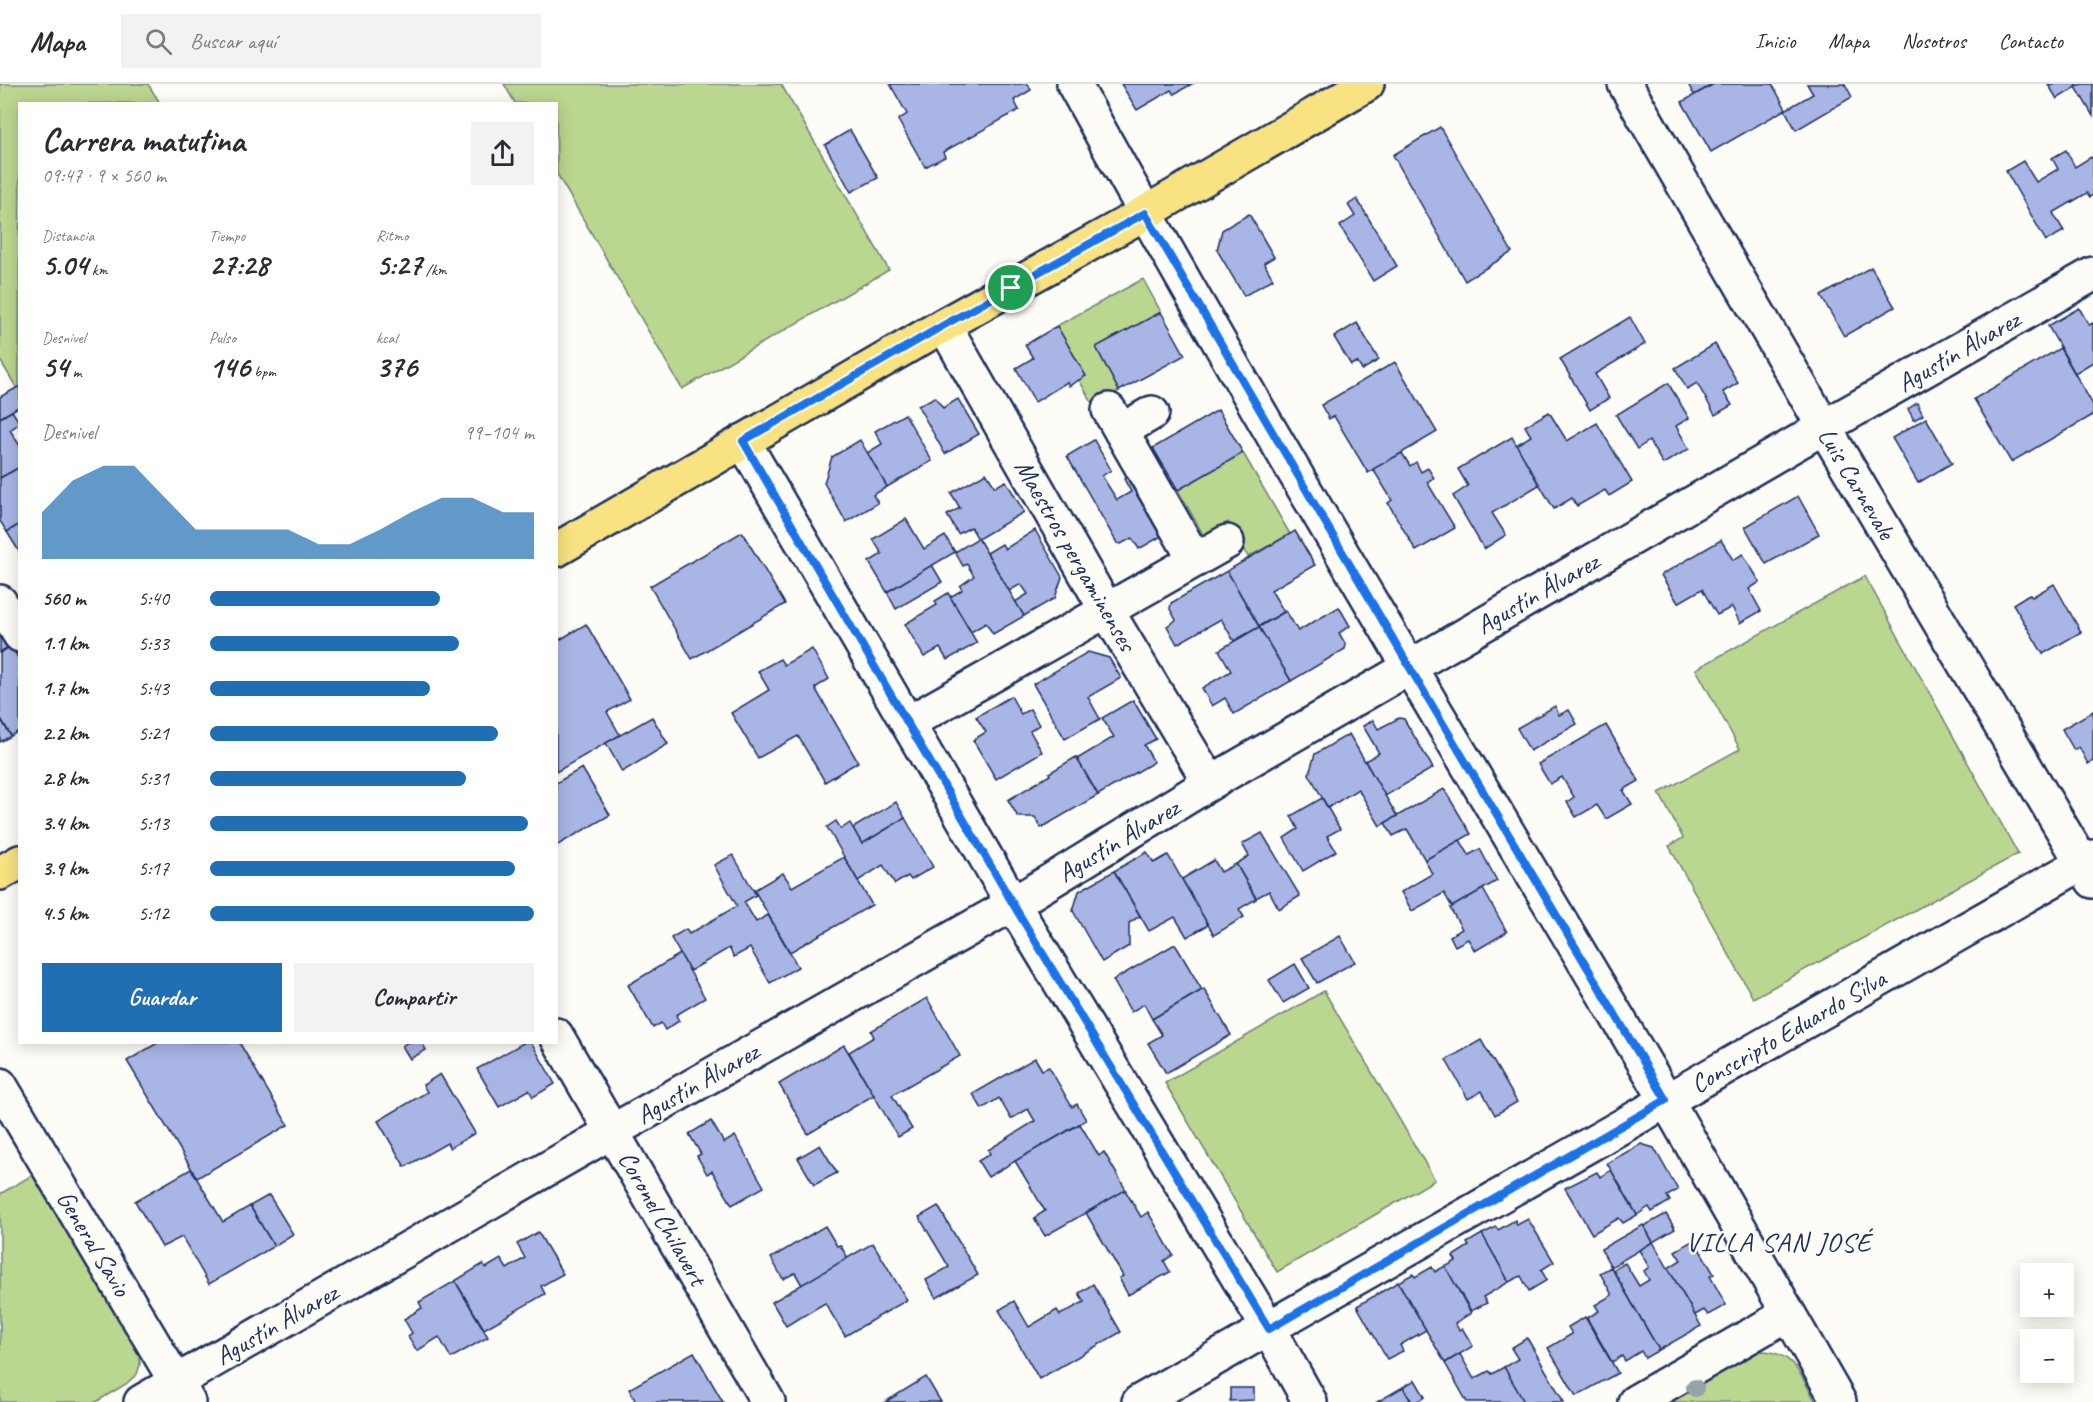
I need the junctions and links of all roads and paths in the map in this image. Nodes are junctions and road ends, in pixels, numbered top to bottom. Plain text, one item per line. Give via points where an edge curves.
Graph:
1 (1074, 84) edge
2 (1367, 84) edge
3 (1625, 84) edge
4 (1145, 213) junction
5 (2093, 274) edge
6 (944, 325) junction
7 (1152, 413) dead end
8 (1824, 427) junction
9 (743, 441) junction
10 (1227, 542) dead end
11 (558, 549) edge
12 (1195, 560) junction
13 (0, 602) edge
14 (1107, 610) junction
15 (18, 632) edge
16 (1410, 668) junction
17 (908, 723) junction
18 (1210, 783) junction
19 (18, 863) edge
20 (2090, 867) edge
21 (0, 873) edge
22 (1013, 904) junction
23 (558, 1038) edge
24 (0, 1085) edge
25 (1666, 1100) junction
26 (612, 1131) junction
27 (1788, 1314) junction
28 (1269, 1329) junction
29 (182, 1392) edge
30 (141, 1402) edge
31 (768, 1402) edge
32 (1140, 1402) edge
33 (1310, 1402) edge
34 (1635, 1402) edge
35 (1839, 1402) edge

1 - 4 street
2 - 4 main road
3 - 8 street, Luis Carnevale
4 - 6 main road
4 - 16 street
5 - 8 street, Agustín Álvarez
6 - 9 main road
6 - 14 street, Maestros pergaminenses
7 - 12 street via 1115,420
8 - 16 street, Agustín Álvarez
8 - 20 street, Luis Carnevale
9 - 11 main road
9 - 17 street
10 - 12 street
12 - 14 street
13 - 15 street
14 - 17 street
14 - 18 street, Maestros pergaminenses
16 - 18 street, Agustín Álvarez
16 - 25 street
17 - 22 street
18 - 22 street, Agustín Álvarez
19 - 21 main road
20 - 25 street, Conscripto Eduardo Silva
22 - 26 street, Agustín Álvarez
22 - 28 street
23 - 26 street, Coronel Chilavert
24 - 29 street, General Savio
25 - 27 street
25 - 28 street, Conscripto Eduardo Silva
26 - 29 street, Agustín Álvarez
26 - 31 street, Coronel Chilavert
27 - 34 street
27 - 35 street
28 - 32 street, Conscripto Eduardo Silva
28 - 33 street
29 - 30 street, Agustín Álvarez

